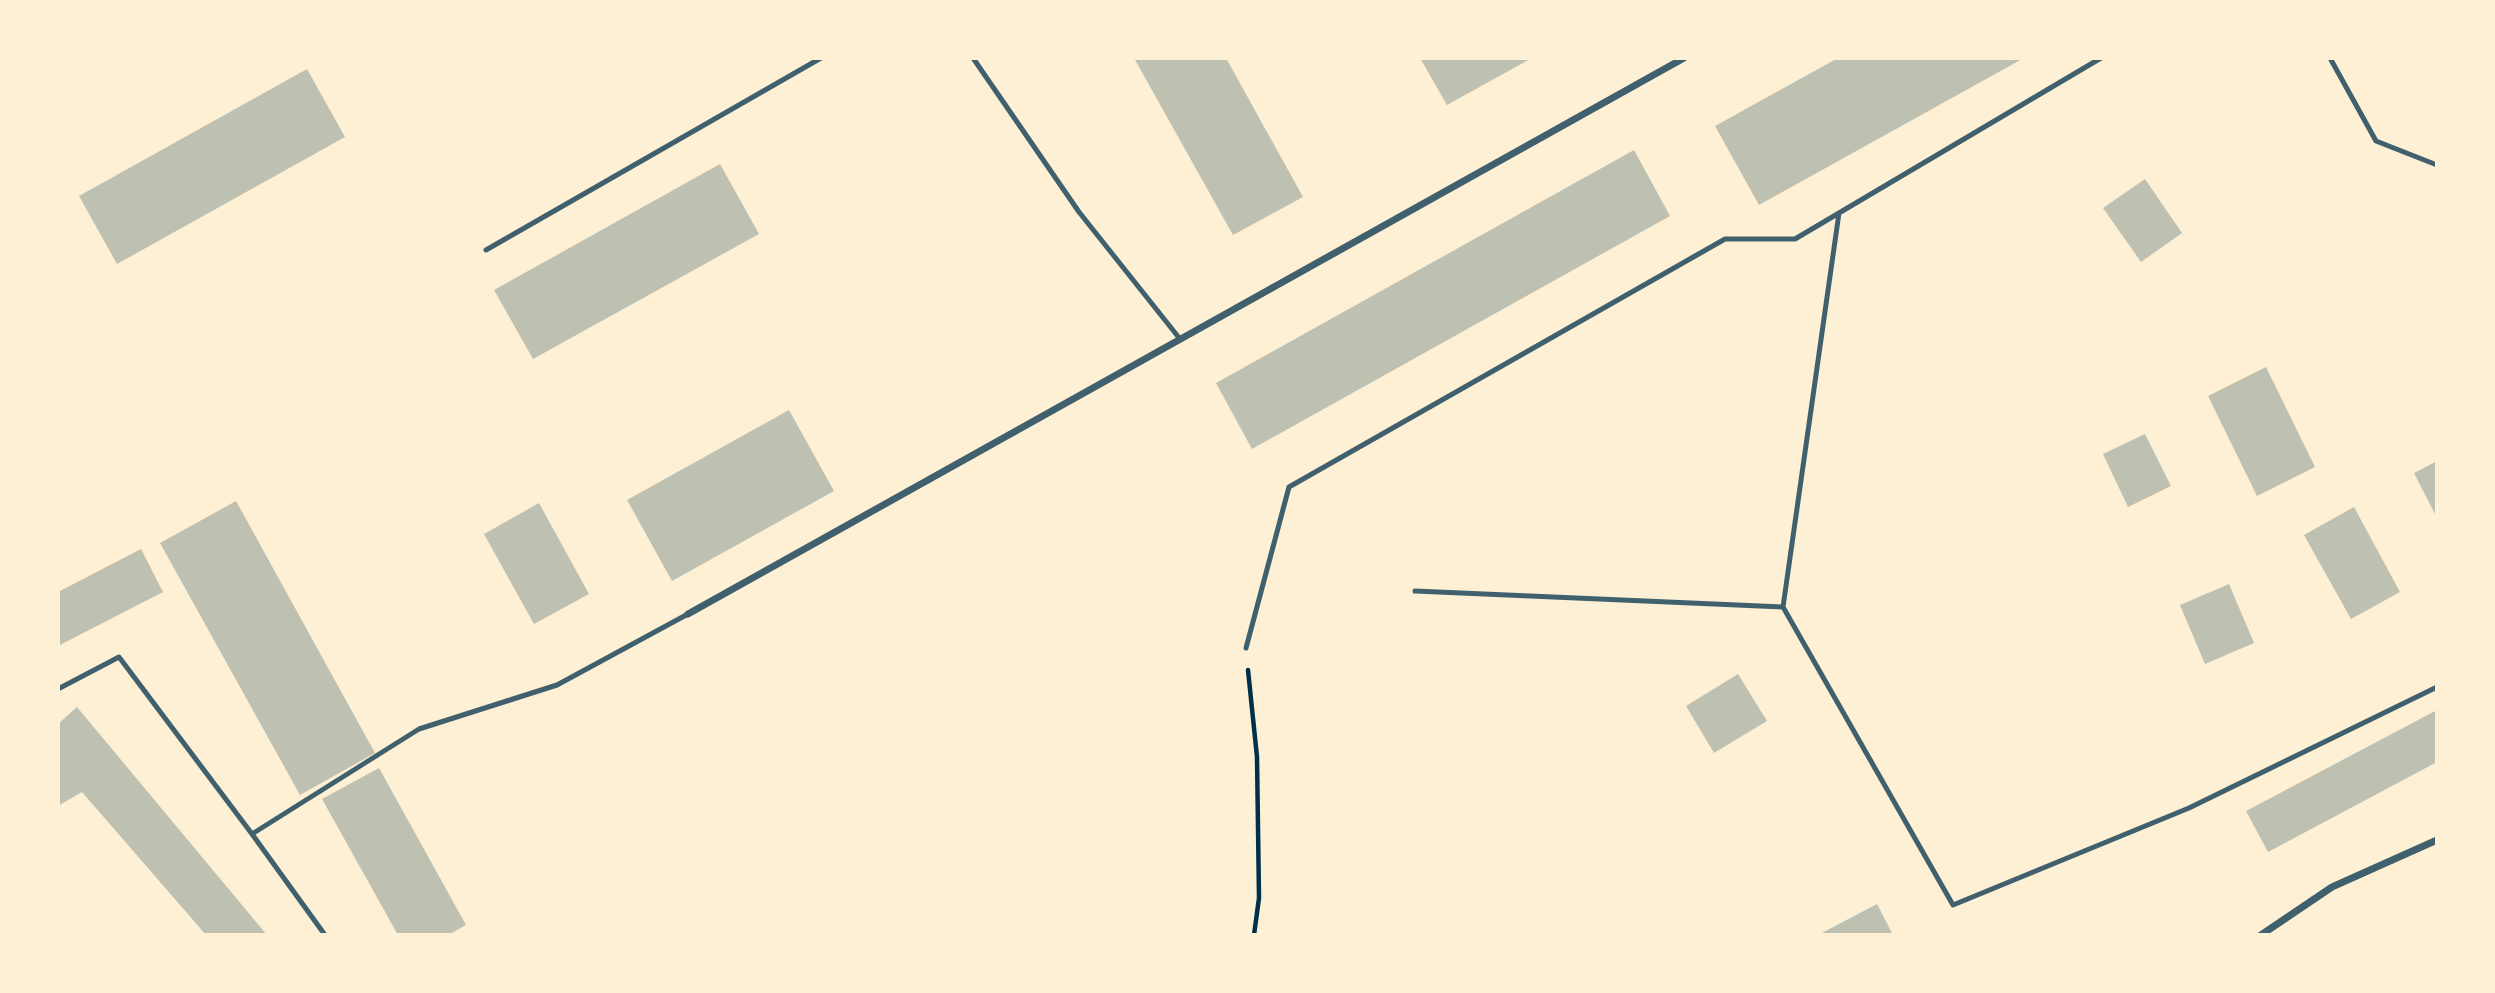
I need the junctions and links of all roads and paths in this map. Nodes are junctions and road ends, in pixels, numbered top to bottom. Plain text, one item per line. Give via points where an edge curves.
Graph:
1 (821, 58) edge
2 (973, 58) edge
3 (1684, 58) edge
4 (2101, 58) edge
5 (2330, 58) edge
6 (2437, 165) edge
7 (1839, 213) junction
8 (486, 250) dead end
9 (1180, 339) junction
10 (1415, 591) dead end
11 (1783, 607) junction
12 (688, 614) joint
13 (1246, 649) joint
14 (2437, 687) edge
15 (58, 689) edge
16 (252, 834) junction
17 (2437, 840) edge
18 (325, 935) edge
19 (1254, 935) edge
20 (2261, 935) edge

1 - 8 lane
2 - 9 lane via 1079,212
3 - 9 street
4 - 7 lane
5 - 6 lane via 2376,141
7 - 11 lane
7 - 13 lane via 1795,239 1725,239 1289,487
9 - 12 street
10 - 11 lane
11 - 14 lane via 1954,905 2189,808
12 - 16 lane via 557,685 419,729
13 - 19 path via 1257,757 1259,898
15 - 16 lane via 119,657
16 - 18 lane
17 - 20 street via 2332,887

